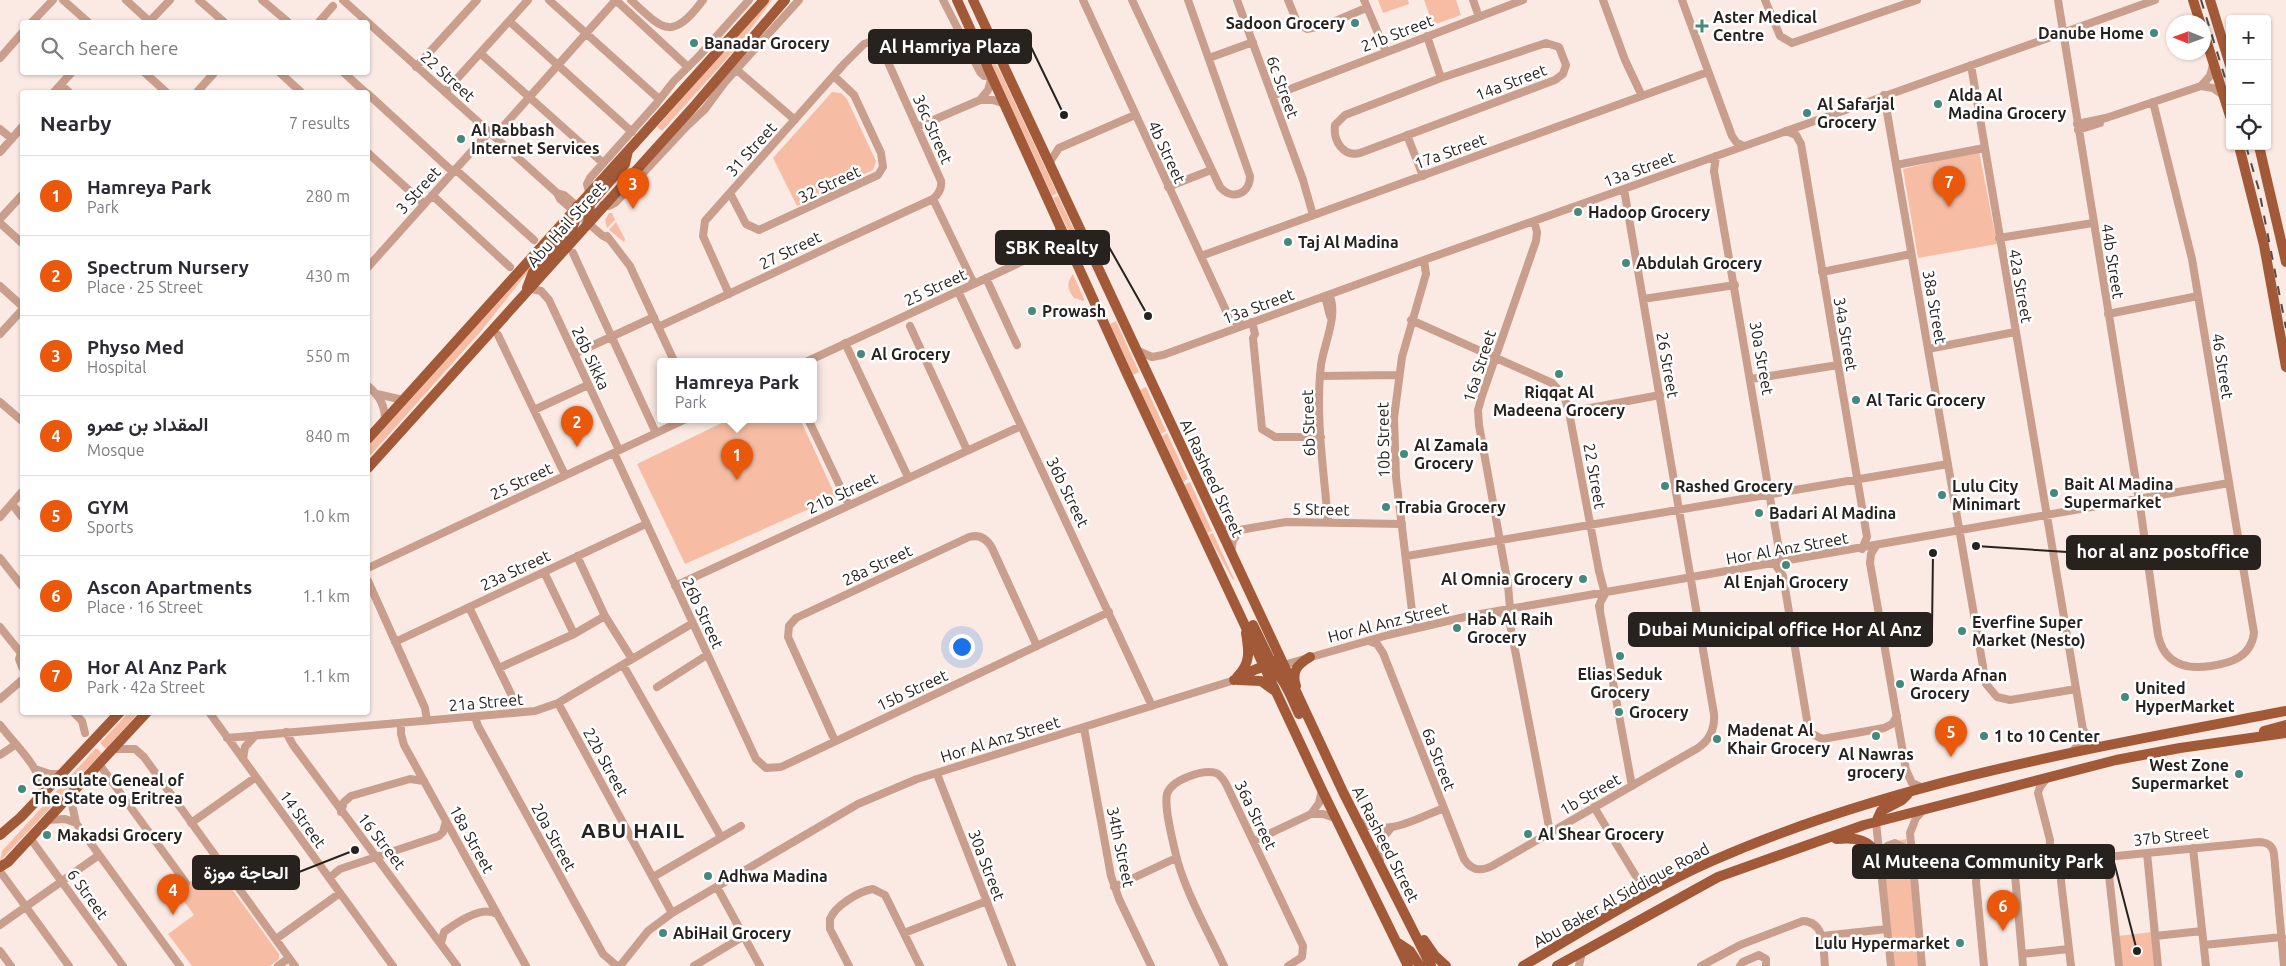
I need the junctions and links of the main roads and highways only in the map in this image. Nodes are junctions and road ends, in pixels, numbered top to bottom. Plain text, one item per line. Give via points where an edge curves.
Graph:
1 (764, 0) edge
2 (785, 0) edge
3 (957, 0) edge
4 (973, 0) edge
5 (2193, 0) edge
6 (2210, 0) edge
7 (2216, 0) edge
8 (2198, 15) edge
9 (2226, 34) edge
10 (2211, 56) edge
11 (2228, 60) edge
12 (2226, 105) edge
13 (628, 149) junction
14 (2240, 150) edge
15 (2260, 150) edge
16 (576, 210) junction
17 (590, 217) junction
18 (2286, 262) edge
19 (527, 290) junction
20 (2286, 367) edge
21 (370, 437) edge
22 (370, 466) edge
23 (1216, 562) junction
24 (1245, 622) junction
25 (1310, 657) road end
26 (1283, 665) junction
27 (1268, 669) junction
28 (1234, 680) junction
29 (1279, 695) junction
30 (2286, 712) edge
31 (1306, 713) junction
32 (117, 715) edge
33 (144, 715) edge
34 (2286, 725) edge
35 (2166, 734) junction
36 (2286, 735) edge
37 (2240, 740) junction
38 (2116, 760) junction
39 (1910, 792) junction
40 (1344, 794) junction
41 (21, 817) junction
42 (1876, 822) junction
43 (0, 835) edge
44 (1818, 840) junction
45 (0, 843) edge
46 (21, 848) junction
47 (1880, 858) road end
48 (0, 860) edge
49 (1, 870) edge
50 (1396, 896) junction
51 (1397, 942) junction
52 (1406, 963) edge
53 (1561, 965) edge
54 (1420, 966) edge
55 (1431, 966) edge
56 (1446, 966) edge
57 (1523, 966) edge

1 - 13 main road, Abu Hail Street
2 - 17 main road, Abu Hail Street via 768,27
3 - 23 main road, Al Rasheed Street
4 - 26 main road, Al Rasheed Street
5 - 8 main road
6 - 11 main road
7 - 9 main road
10 - 12 main road
13 - 16 main road, Abu Hail Street
13 - 17 main road via 625,164 593,200
14 - 20 main road via 2264,245
15 - 18 main road
16 - 19 main road via 573,226 533,272
16 - 21 main road, Abu Hail Street
17 - 19 main road, Abu Hail Street
19 - 22 main road, Abu Hail Street
23 - 24 main road, Al Rasheed Street
23 - 26 main road via 1236,589 1270,660
24 - 27 main road, Al Rasheed Street
24 - 28 main road via 1248,661
25 - 31 main road via 1300,663 1294,676
26 - 31 main road, Al Rasheed Street
27 - 28 main road
27 - 29 main road, Al Rasheed Street
27 - 40 main road via 1282,680 1316,748
28 - 29 main road via 1261,681
29 - 51 main road, Al Rasheed Street
30 - 35 main road, Abu Baker Al Siddique Road
31 - 40 main road, Al Rasheed Street
32 - 41 main road
33 - 46 main road
34 - 37 main road
35 - 38 main road via 2166,740 2161,744 2132,750
35 - 39 main road, Abu Baker Al Siddique Road
36 - 37 main road, Abu Baker Al Siddique Road
37 - 38 main road, Abu Baker Al Siddique Road
38 - 42 main road, Abu Baker Al Siddique Road
39 - 42 main road via 1881,811
39 - 57 main road, Abu Baker Al Siddique Road via 1781,833 1696,869
40 - 50 main road, Al Rasheed Street
41 - 43 main road
41 - 45 main road via 18,825
42 - 44 main road, Abu Baker Al Siddique Road
44 - 47 main road via 1858,838 1871,845
44 - 53 main road, Abu Baker Al Siddique Road via 1702,885
46 - 48 main road
46 - 49 main road
50 - 55 main road, Al Rasheed Street
50 - 56 main road via 1434,956
51 - 52 main road, Al Rasheed Street
51 - 54 main road via 1410,951

